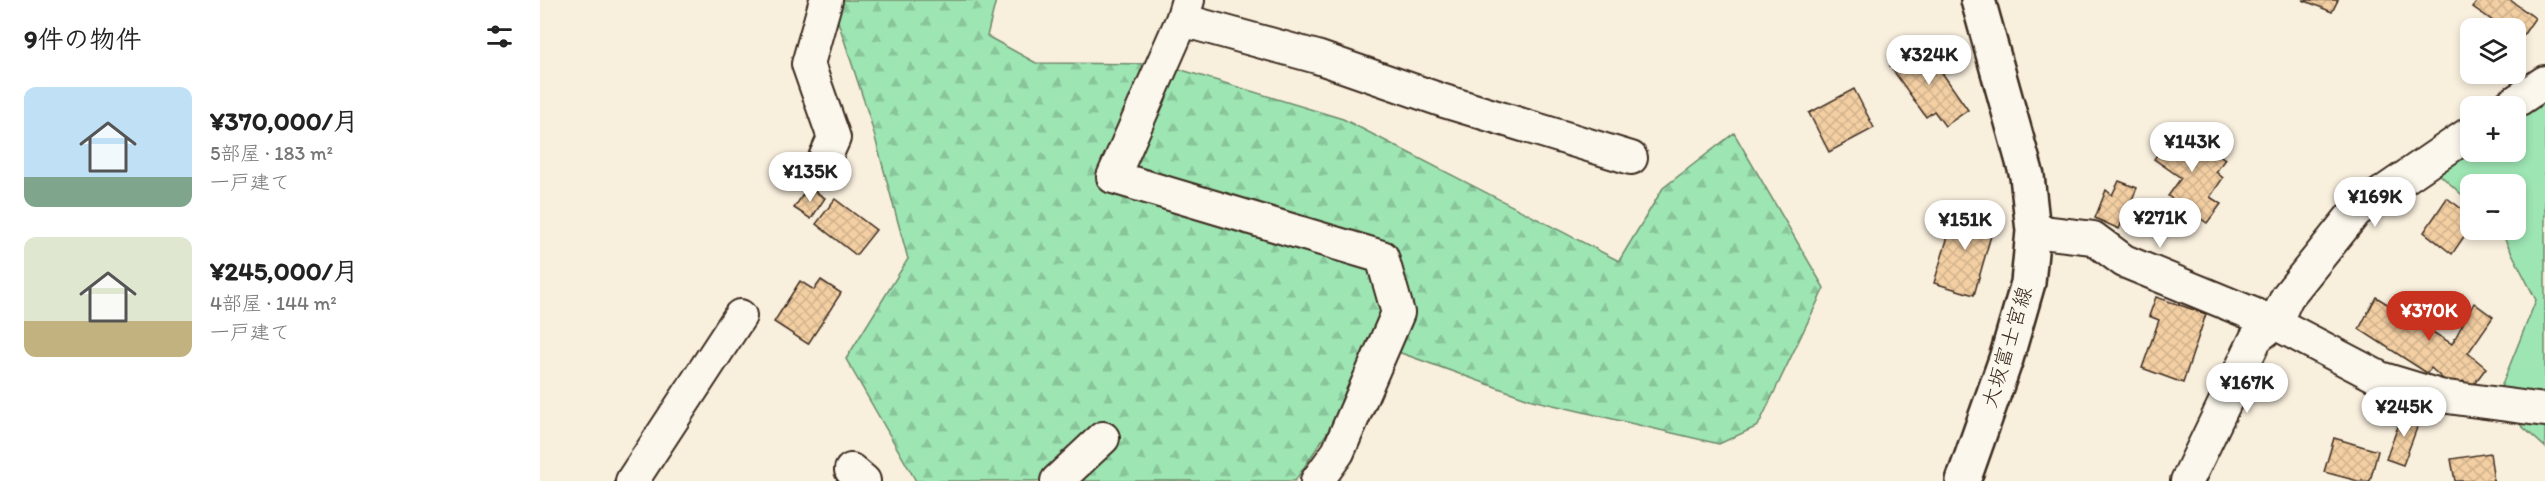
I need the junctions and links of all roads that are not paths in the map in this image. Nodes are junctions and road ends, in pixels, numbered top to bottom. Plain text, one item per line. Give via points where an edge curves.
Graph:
1 (826, 0) edge
2 (1978, 0) edge
3 (1185, 10) edge
4 (2545, 82) edge
5 (2524, 96) edge
6 (2460, 140) edge
7 (825, 158) dead end
8 (1631, 158) dead end
9 (2033, 231) junction
10 (740, 316) dead end
11 (2275, 323) junction
12 (2545, 410) edge
13 (1103, 438) dead end
14 (632, 481) edge
15 (1057, 481) edge
16 (1317, 481) edge
17 (1963, 481) edge
18 (2187, 481) edge

1 - 7 street via 808,64 834,138
2 - 9 main road, 大坂富士宮線 via 2027,176
3 - 8 street via 1444,101
3 - 16 street via 1113,177 1382,257 1398,313 1338,452
4 - 5 street
6 - 11 street via 2356,211 2288,297
9 - 11 street via 2093,238 2124,261
9 - 17 main road, 大坂富士宮線 via 2028,284
10 - 14 street
11 - 12 street via 2379,378 2440,396
11 - 18 street via 2256,339
13 - 15 street

